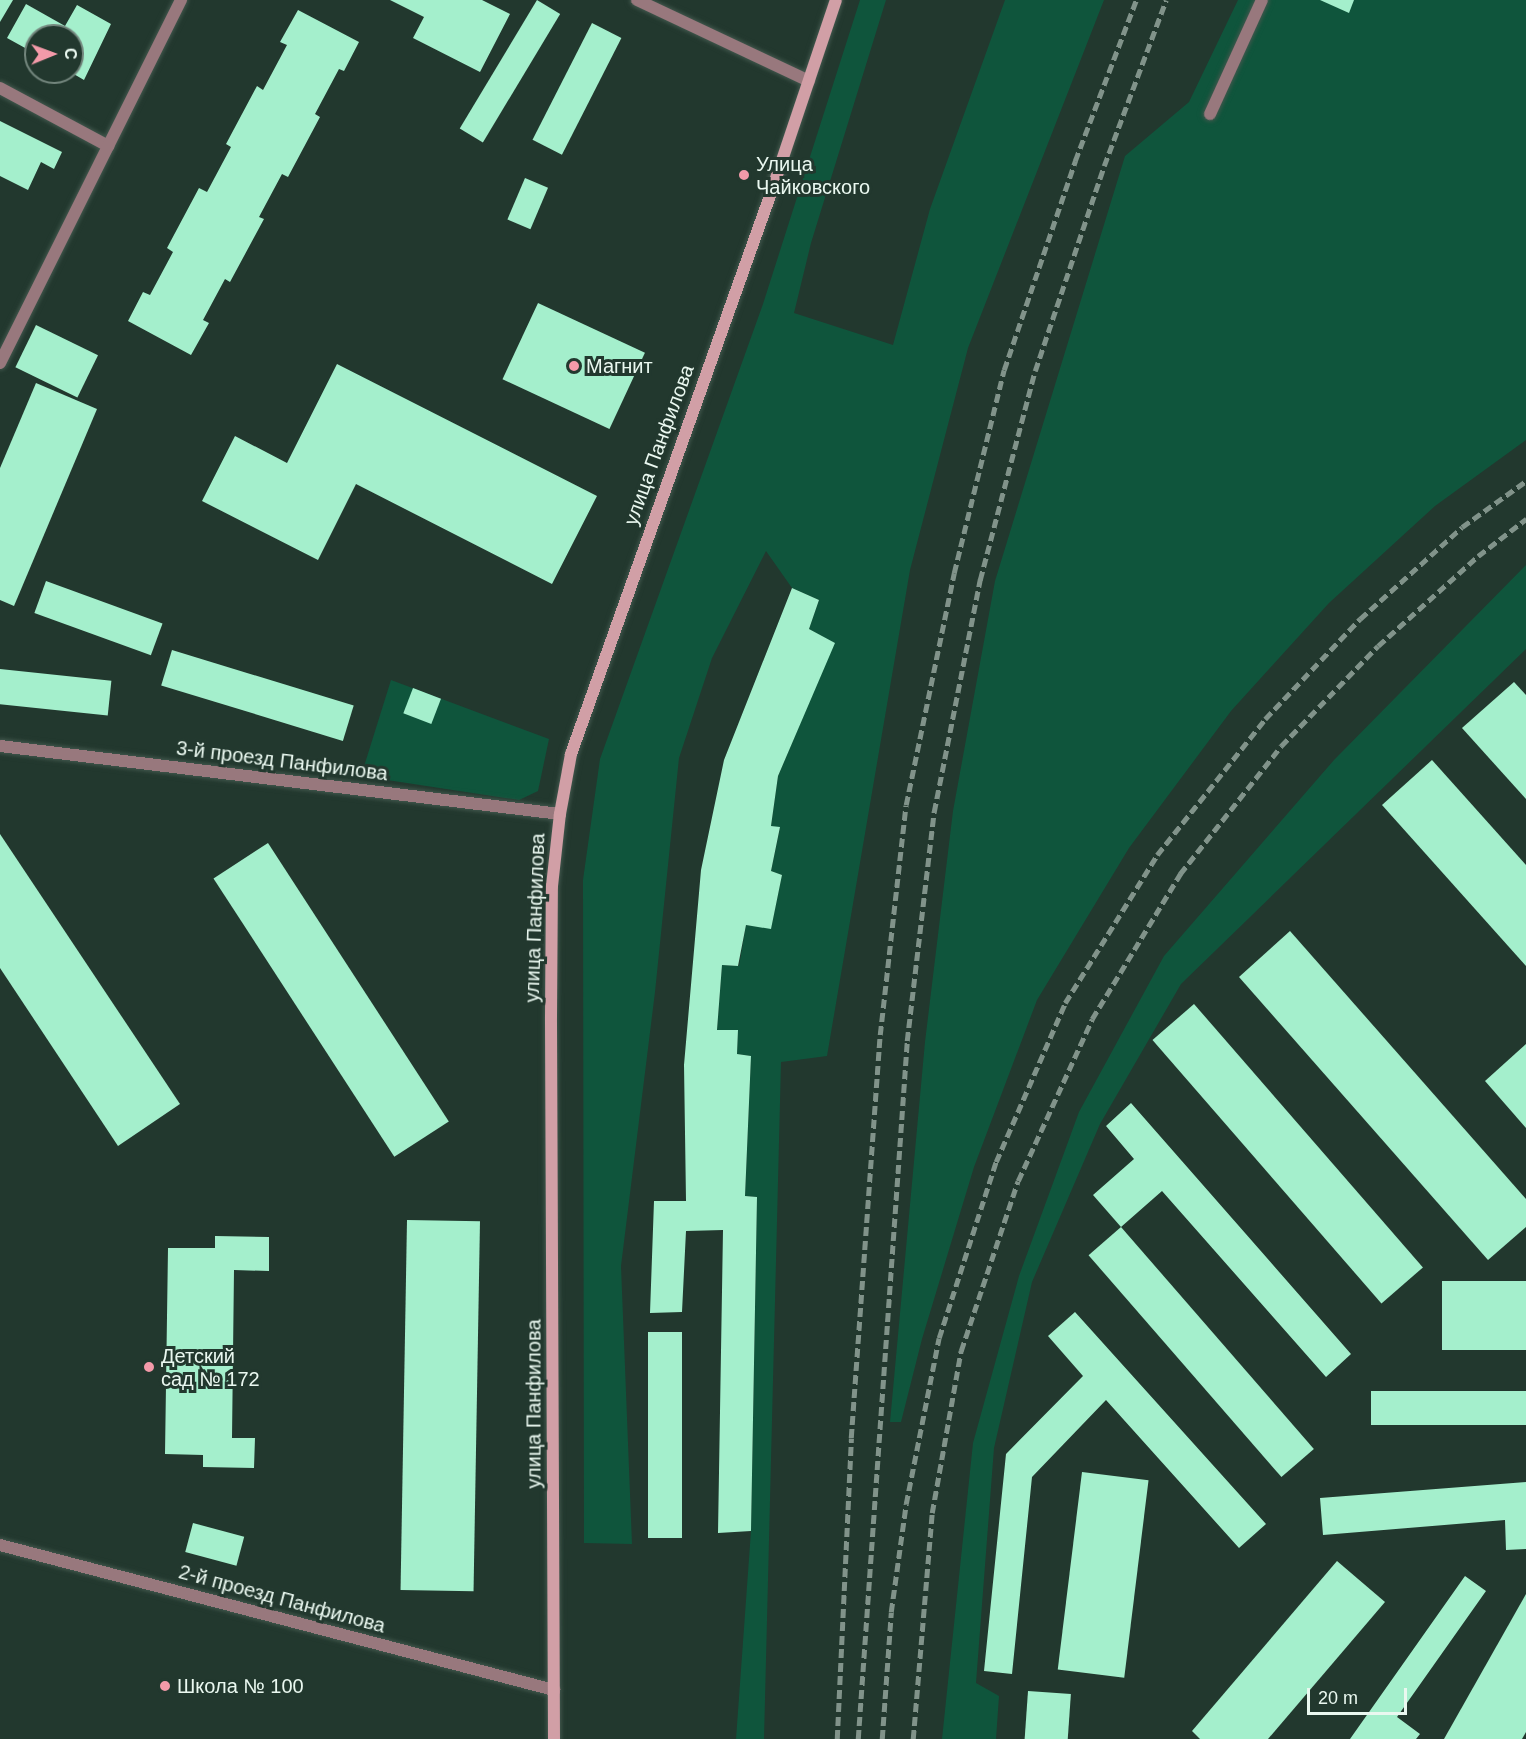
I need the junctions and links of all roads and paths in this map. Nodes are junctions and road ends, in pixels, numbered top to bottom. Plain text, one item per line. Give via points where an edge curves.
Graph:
1 (181, 0) edge
2 (637, 0) edge
3 (836, 0) edge
4 (1262, 0) edge
5 (809, 81) junction
6 (0, 88) edge
7 (1210, 114) dead end
8 (108, 146) junction
9 (0, 363) edge
10 (0, 746) edge
11 (560, 814) junction
12 (0, 1545) edge
13 (554, 1690) junction
14 (554, 1739) edge

1 - 8 street
2 - 5 street
3 - 5 main road, улица Панфилова
4 - 7 street
5 - 11 main road, улица Панфилова via 571,754
6 - 8 street
8 - 9 street
10 - 11 street, 3-й проезд Панфилова
11 - 13 main road, улица Панфилова via 552,886 551,1017
12 - 13 street, 2-й проезд Панфилова
13 - 14 main road, улица Панфилова

